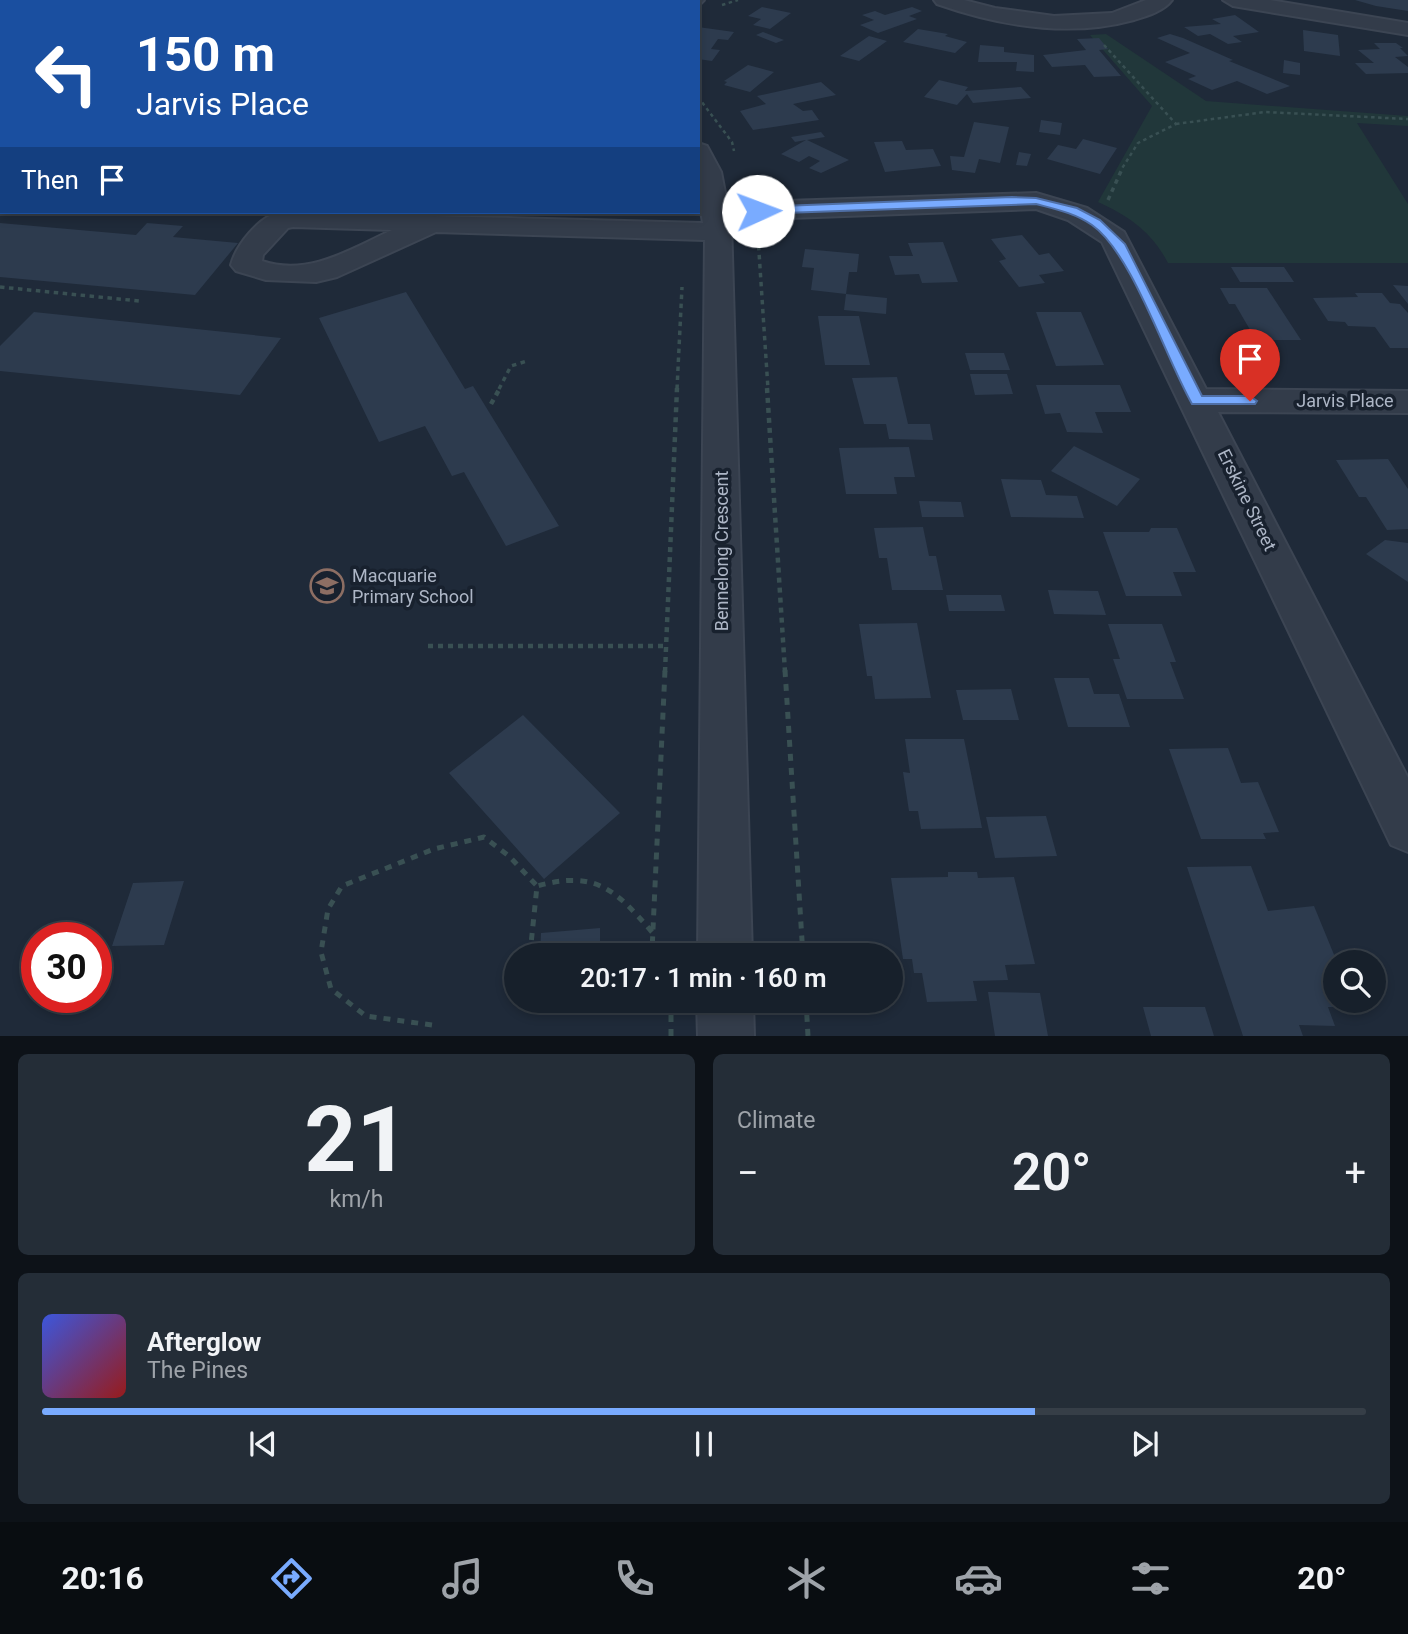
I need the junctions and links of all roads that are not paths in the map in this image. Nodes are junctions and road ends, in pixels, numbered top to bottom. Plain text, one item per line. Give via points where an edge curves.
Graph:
1 (944, 0) edge
2 (1161, 0) edge
3 (1233, 0) edge
4 (1408, 29) edge
5 (700, 155) edge
6 (432, 223) junction
7 (707, 225) junction
8 (1197, 400) junction
9 (1408, 402) edge
10 (1408, 828) edge
11 (725, 943) edge
12 (725, 1013) edge
13 (726, 1035) edge

1 - 2 street via 1015,19 1082,21 1124,16
3 - 4 street
5 - 7 street, Bennelong Crescent via 708,172
6 - 6 street, Erskine Street via 280,220 249,253 246,265 264,272 326,271
6 - 7 street, Erskine Street
7 - 8 street, Erskine Street via 1012,201 1036,201 1073,211 1096,222 1121,246
7 - 11 street, Bennelong Crescent
8 - 9 street, Jarvis Place
8 - 10 street, Erskine Street
12 - 13 street

